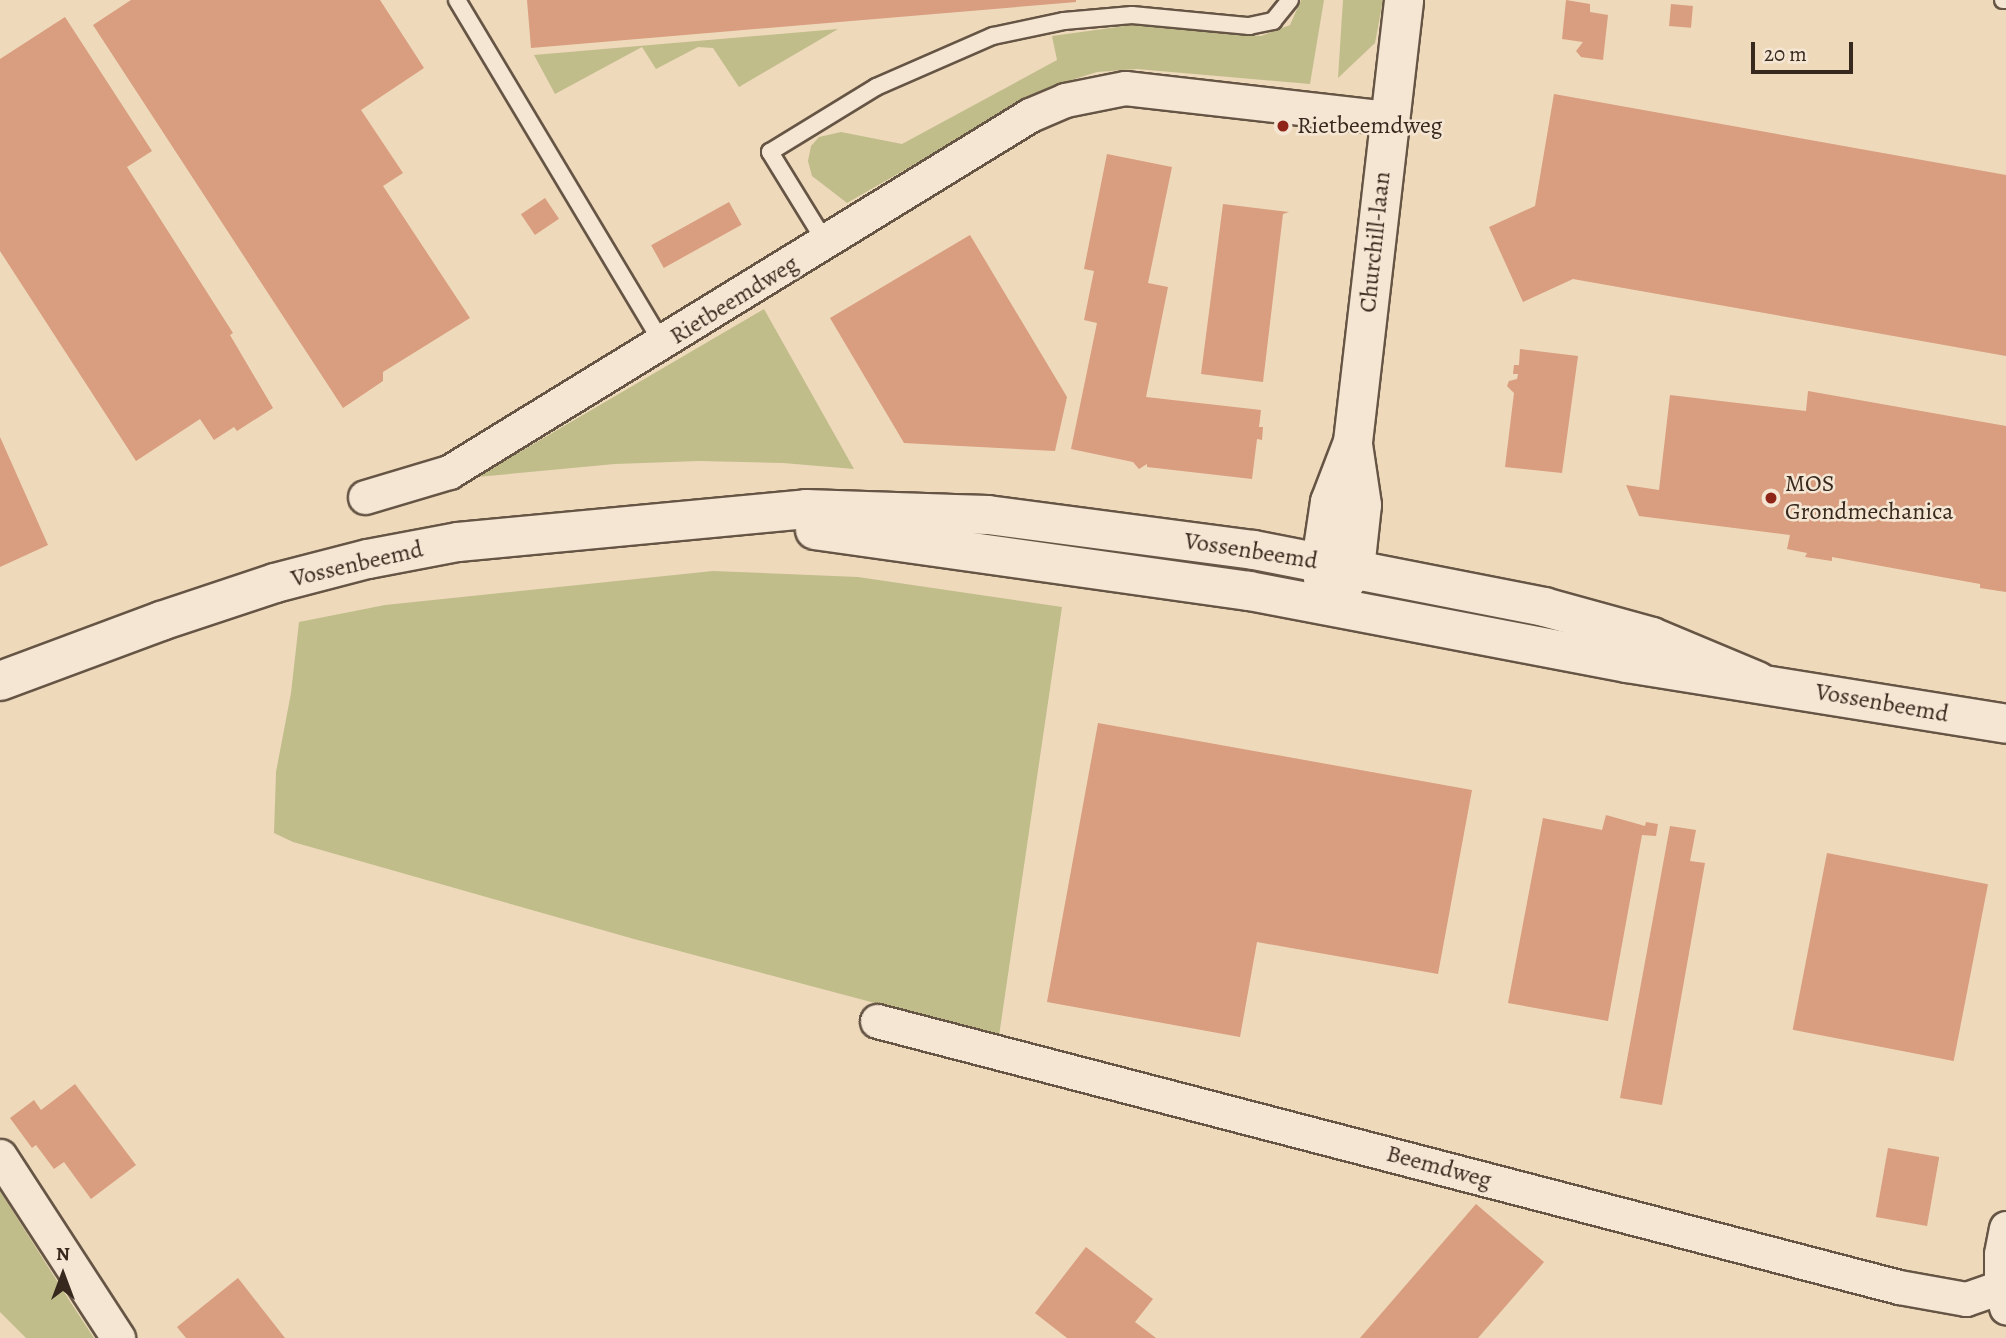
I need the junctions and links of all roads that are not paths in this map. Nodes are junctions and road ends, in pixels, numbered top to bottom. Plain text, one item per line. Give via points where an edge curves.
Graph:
1 (457, 0) edge
2 (1290, 0) edge
3 (1404, 0) edge
4 (1389, 118) junction
5 (826, 243) junction
6 (663, 344) junction
7 (365, 498) dead end
8 (729, 518) junction
9 (1338, 566) junction
10 (1327, 607) junction
11 (0, 681) edge
12 (1757, 681) junction
13 (2006, 724) edge
14 (877, 1021) dead end
15 (0, 1156) edge
16 (2006, 1228) edge
17 (2004, 1297) edge
18 (118, 1338) edge

1 - 6 lane
2 - 5 lane via 1273,21 1249,26 1132,15 1063,21 993,36 876,87 770,152
3 - 4 main road, Churchill-laan
4 - 5 street, Rietbeemdweg via 1155,90 1101,90 1031,115
4 - 9 main road, Churchill-laan via 1353,442 1362,505
5 - 6 street, Rietbeemdweg
6 - 7 street, Rietbeemdweg via 449,472
8 - 9 main road, Vossenbeemd via 806,509 988,515 1254,550
8 - 10 main road, Vossenbeemd via 1249,591
8 - 11 main road, Vossenbeemd via 458,542 368,559 275,583
9 - 10 main road
9 - 12 main road, Vossenbeemd via 1544,607 1652,638
10 - 12 main road, Vossenbeemd via 1628,663
12 - 13 main road, Vossenbeemd
14 - 17 street, Beemdweg via 1899,1287 1966,1299
15 - 18 street
16 - 17 street, Beemdweg via 2001,1254

